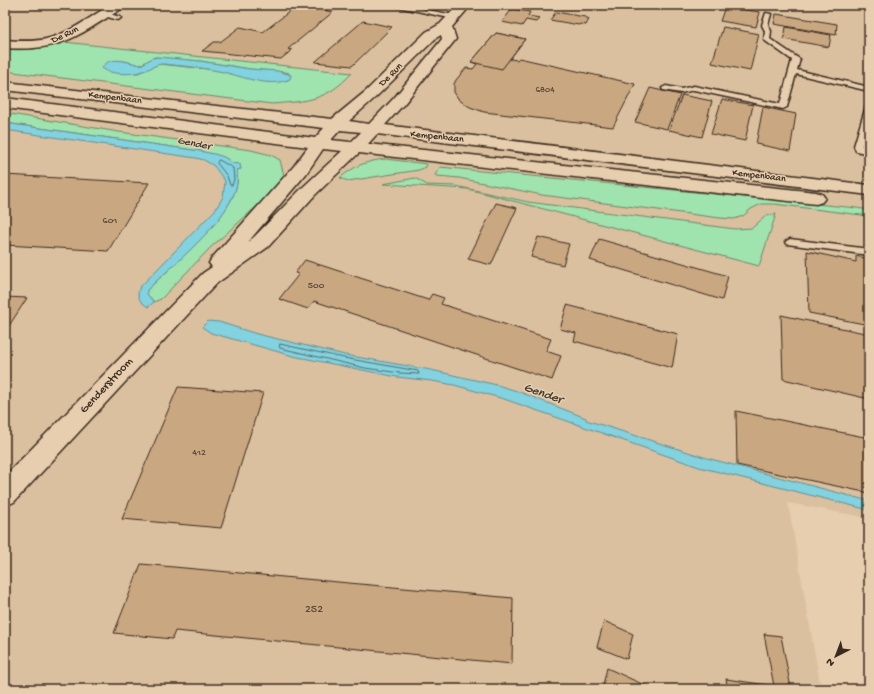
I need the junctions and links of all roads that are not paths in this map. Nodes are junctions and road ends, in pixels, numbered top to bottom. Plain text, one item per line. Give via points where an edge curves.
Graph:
1 (392, 5) edge
2 (465, 5) edge
3 (118, 12) edge
4 (768, 14) dead end
5 (450, 22) junction
6 (5, 44) edge
7 (792, 71) junction
8 (5, 86) edge
9 (666, 88) dead end
10 (869, 89) edge
11 (5, 103) edge
12 (869, 108) edge
13 (336, 124) junction
14 (372, 129) junction
15 (319, 143) junction
16 (356, 148) junction
17 (869, 152) edge
18 (869, 190) edge
19 (869, 204) edge
20 (790, 242) dead end
21 (869, 252) edge
22 (210, 278) junction
23 (5, 494) edge

1 - 5 lane
2 - 5 main road, De Run
3 - 6 main road, De Run via 103,14 49,43 21,46
4 - 7 lane via 765,25 768,31 766,40 796,60
5 - 13 main road, De Run via 431,35 371,94
5 - 14 main road, De Run via 449,39 399,101
7 - 9 lane via 783,107 694,88 681,91
7 - 10 lane
8 - 13 main road, Kempenbaan
11 - 15 main road, Kempenbaan
12 - 17 lane via 858,146
13 - 14 main road, Kempenbaan
13 - 15 main road, De Run
14 - 16 main road, Genderstroom
14 - 18 main road, Kempenbaan
15 - 16 main road, Kempenbaan
15 - 22 main road, Genderstroom via 300,170 222,258
16 - 19 main road, Kempenbaan
16 - 22 main road, Genderstroom via 308,191 261,242
20 - 21 lane
22 - 23 main road, Genderstroom

